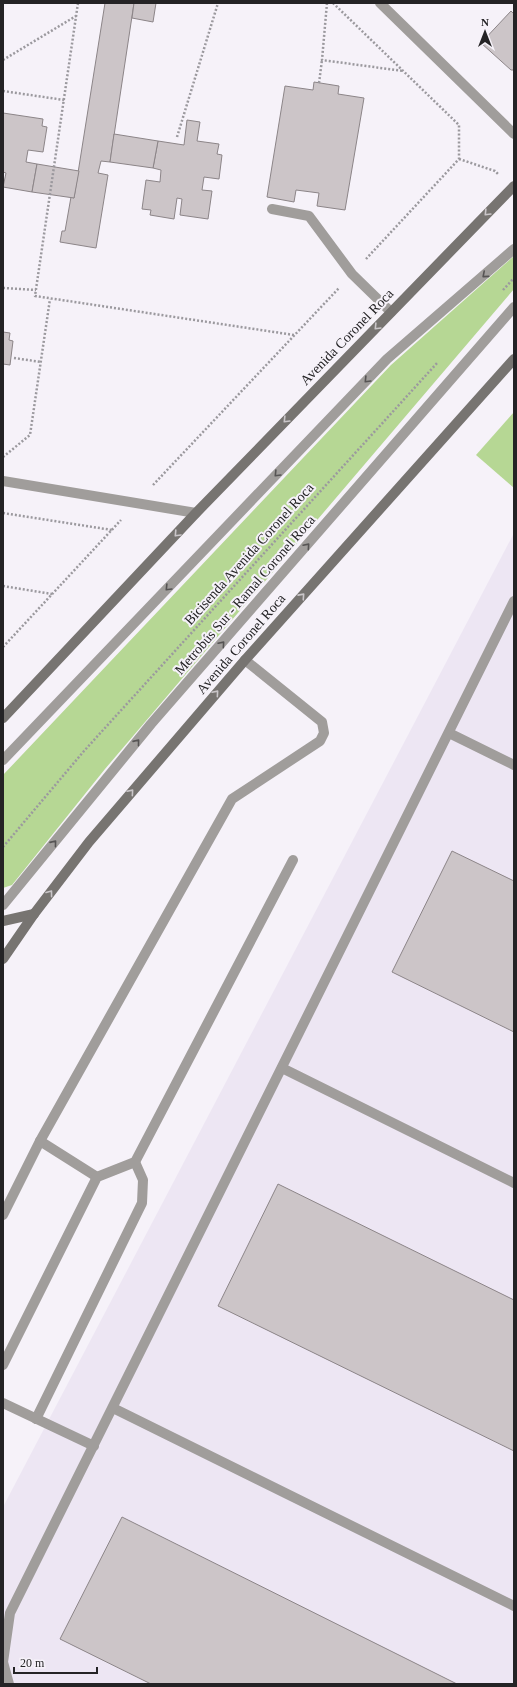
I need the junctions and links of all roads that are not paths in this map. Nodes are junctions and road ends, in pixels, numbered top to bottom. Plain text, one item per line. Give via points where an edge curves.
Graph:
1 (380, 3) edge
2 (514, 134) edge
3 (513, 186) edge
4 (272, 209) dead end
5 (514, 249) edge
6 (514, 307) edge
7 (391, 312) junction
8 (514, 359) edge
9 (3, 481) edge
10 (196, 513) junction
11 (514, 601) edge
12 (245, 660) junction
13 (3, 718) edge
14 (449, 733) junction
15 (3, 760) edge
16 (514, 765) edge
17 (293, 860) dead end
18 (3, 906) edge
19 (34, 914) junction
20 (3, 921) edge
21 (3, 959) edge
22 (282, 1068) junction
23 (40, 1141) junction
24 (135, 1162) junction
25 (97, 1177) junction
26 (514, 1183) edge
27 (3, 1215) edge
28 (3, 1365) edge
29 (3, 1403) edge
30 (113, 1408) junction
31 (36, 1419) junction
32 (94, 1446) junction
33 (514, 1606) edge
34 (9, 1684) edge

1 - 2 street
3 -> 7 main road, Avenida Coronel Roca
4 - 7 street via 309,216 352,274
5 -> 15 street via 387,359
18 -> 6 street, Metrobús Sur - Ramal Coronel Roca via 152,724
7 -> 10 main road, Avenida Coronel Roca
12 -> 8 main road, Avenida Coronel Roca
9 - 10 street
10 -> 13 main road, Avenida Coronel Roca
11 - 14 street
19 -> 12 main road, Avenida Coronel Roca via 89,842
12 - 23 street via 322,722 324,733 320,741 232,799
14 - 16 street
14 - 22 street
17 - 24 street
19 - 20 main road
19 - 21 main road, Avenida Coronel Roca
22 - 26 street
22 - 30 street
23 - 25 street
23 - 27 street
24 - 25 street
24 - 31 street via 143,1180 142,1203
25 - 28 street
29 - 31 street
30 - 32 street
30 - 33 street
31 - 32 street
32 - 34 street via 10,1614 4,1662

